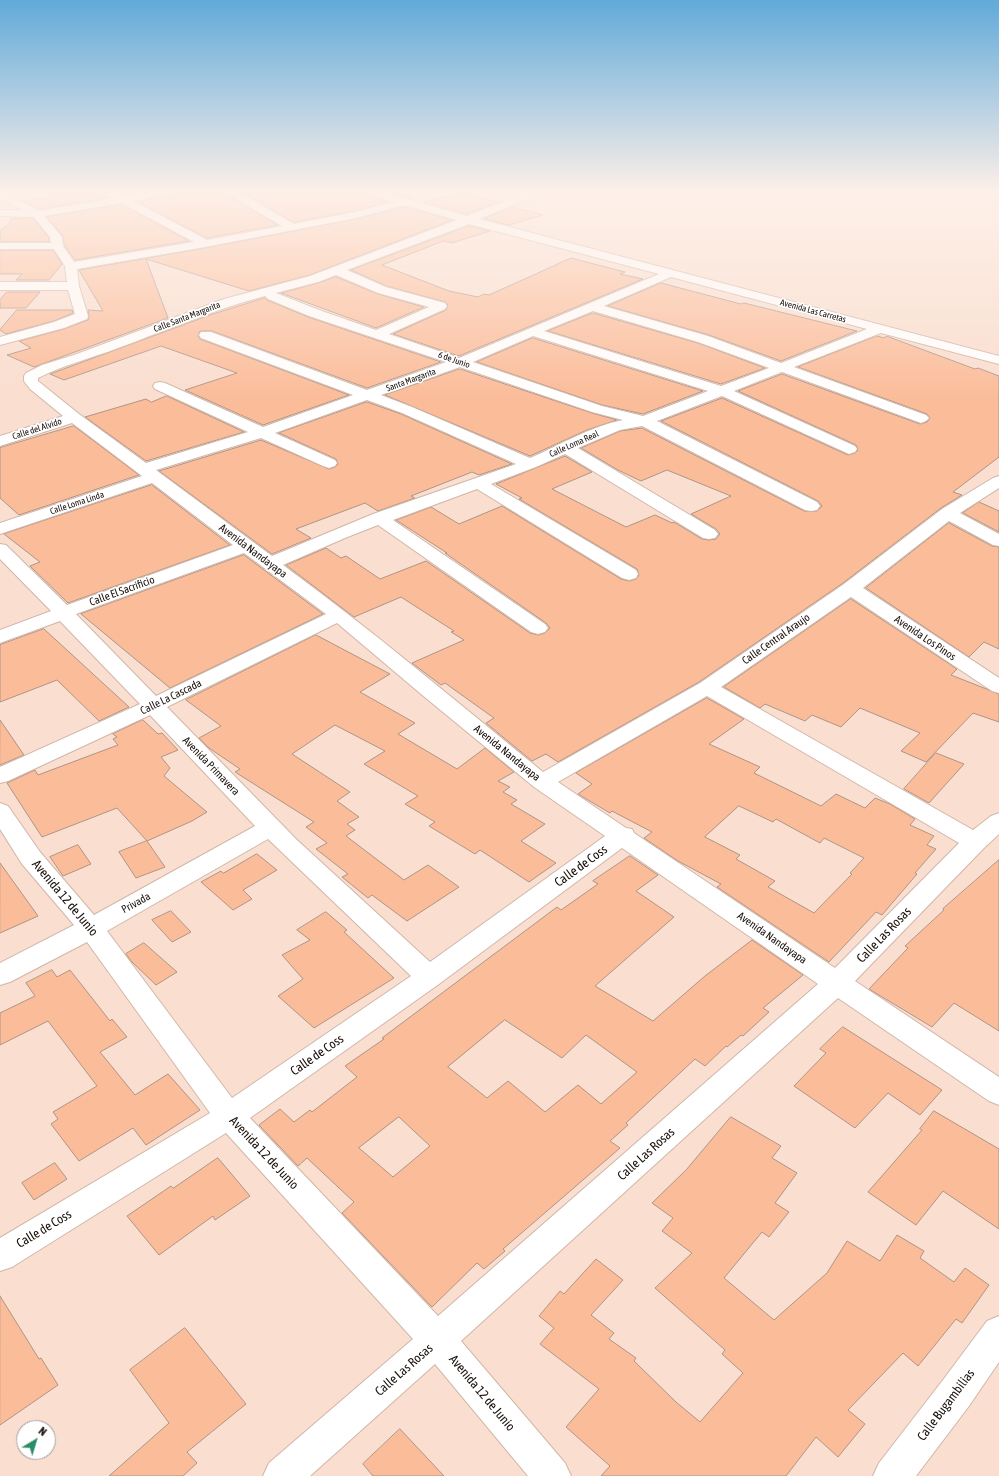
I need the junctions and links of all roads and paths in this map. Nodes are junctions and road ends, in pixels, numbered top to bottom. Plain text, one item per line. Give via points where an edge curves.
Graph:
1 (67, 261) edge
2 (102, 261) edge
3 (360, 261) edge
4 (625, 261) edge
5 (71, 266) junction
6 (336, 270) junction
7 (671, 273) junction
8 (0, 286) edge
9 (73, 286) junction
10 (267, 291) junction
11 (593, 307) junction
12 (880, 329) junction
13 (0, 332) edge
14 (532, 332) junction
15 (29, 333) junction
16 (377, 334) junction
17 (206, 335) dead end
18 (0, 340) edge
19 (999, 360) edge
20 (461, 362) junction
21 (781, 367) junction
22 (35, 386) joint
23 (160, 386) dead end
24 (723, 391) junction
25 (369, 395) junction
26 (74, 417) junction
27 (921, 418) dead end
28 (644, 421) junction
29 (263, 432) junction
30 (0, 441) edge
31 (566, 448) junction
32 (849, 449) dead end
33 (329, 463) dead end
34 (530, 464) junction
35 (149, 473) junction
36 (999, 481) edge
37 (478, 483) junction
38 (811, 506) dead end
39 (948, 513) junction
40 (379, 518) junction
41 (0, 529) edge
42 (709, 534) dead end
43 (999, 541) edge
44 (246, 546) junction
45 (0, 549) edge
46 (269, 564) junction
47 (629, 574) dead end
48 (851, 588) junction
49 (65, 612) junction
50 (339, 615) junction
51 (538, 628) dead end
52 (0, 637) edge
53 (707, 687) junction
54 (999, 687) edge
55 (153, 706) junction
56 (0, 776) edge
57 (542, 782) junction
58 (0, 811) edge
59 (999, 821) edge
60 (271, 827) junction
61 (623, 836) junction
62 (975, 842) junction
63 (91, 928) junction
64 (0, 975) edge
65 (429, 977) junction
66 (837, 983) junction
67 (999, 1093) edge
68 (229, 1116) junction
69 (0, 1256) edge
70 (999, 1333) edge
71 (437, 1340) junction
72 (282, 1476) edge
73 (552, 1476) edge
74 (892, 1476) edge

1 - 5 street
2 - 5 street
3 - 6 street, Calle Santa Margarita
4 - 7 street, Avenida Las Carretas
5 - 9 street
6 - 10 street, Calle Santa Margarita via 314,279
6 - 16 street via 382,290 441,306
7 - 11 street, Santa Margarita
7 - 12 street, Avenida Las Carretas
8 - 9 street
9 - 15 street via 82,316
10 - 16 street, 6 de Junio via 272,296 314,313
10 - 22 street, Calle Santa Margarita via 228,302 47,368 32,376 31,381
11 - 14 street, Santa Margarita
11 - 21 street via 703,339
12 - 19 street, Avenida Las Carretas
12 - 21 street, Calle Loma Real
13 - 15 street
14 - 20 street, Santa Margarita
14 - 24 street
15 - 18 street
16 - 20 street, 6 de Junio
17 - 25 street
20 - 25 street, Santa Margarita
20 - 28 street, 6 de Junio via 597,408
21 - 24 street, Calle Loma Real
21 - 27 street
22 - 26 street, Avenida Nandayapa
23 - 29 street
24 - 28 street, Calle Loma Real
24 - 32 street
25 - 29 street, Santa Margarita
25 - 34 street
26 - 30 street, Calle del Alvido
26 - 35 street, Avenida Nandayapa
28 - 31 street, Calle Loma Real via 616,426
28 - 38 street, 6 de Junio
29 - 33 street
29 - 35 street, Santa Margarita
31 - 34 street, Calle Loma Real
31 - 42 street
34 - 37 street, Calle Loma Real
35 - 41 street, Calle Loma Linda
35 - 44 street, Avenida Nandayapa
36 - 39 street, Calle Central Araujo
37 - 40 street, Calle Loma Real
37 - 47 street
39 - 43 street
39 - 48 street, Calle Central Araujo
40 - 46 street, Calle Loma Real
40 - 51 street
44 - 46 street, Avenida Nandayapa
44 - 49 street, Calle El Sacrificio
45 - 49 street, Avenida Primavera
46 - 50 street, Avenida Nandayapa
48 - 53 street, Calle Central Araujo
48 - 54 street, Avenida Los Pinos
49 - 52 street, Calle El Sacrificio
49 - 55 street, Avenida Primavera
50 - 55 street, Calle La Cascada
50 - 57 street, Avenida Nandayapa
53 - 57 street, Calle Central Araujo
53 - 62 street
55 - 56 street, Calle La Cascada
55 - 60 street, Avenida Primavera
57 - 61 street, Avenida Nandayapa
58 - 63 street, Avenida 12 de Junio via 31,858
59 - 62 street, Calle Las Rosas
60 - 63 street, Privada
60 - 65 street, Avenida Primavera
61 - 65 street, Calle de Coss
61 - 66 street, Avenida Nandayapa
62 - 66 street, Calle Las Rosas
63 - 64 street, Privada
63 - 68 street, Avenida 12 de Junio
65 - 68 street, Calle de Coss
66 - 67 street, Avenida Nandayapa
66 - 71 street, Calle Las Rosas
68 - 69 street, Calle de Coss
68 - 71 street, Avenida 12 de Junio
70 - 74 street, Calle Bugambilias
71 - 72 street, Calle Las Rosas
71 - 73 street, Avenida 12 de Junio

